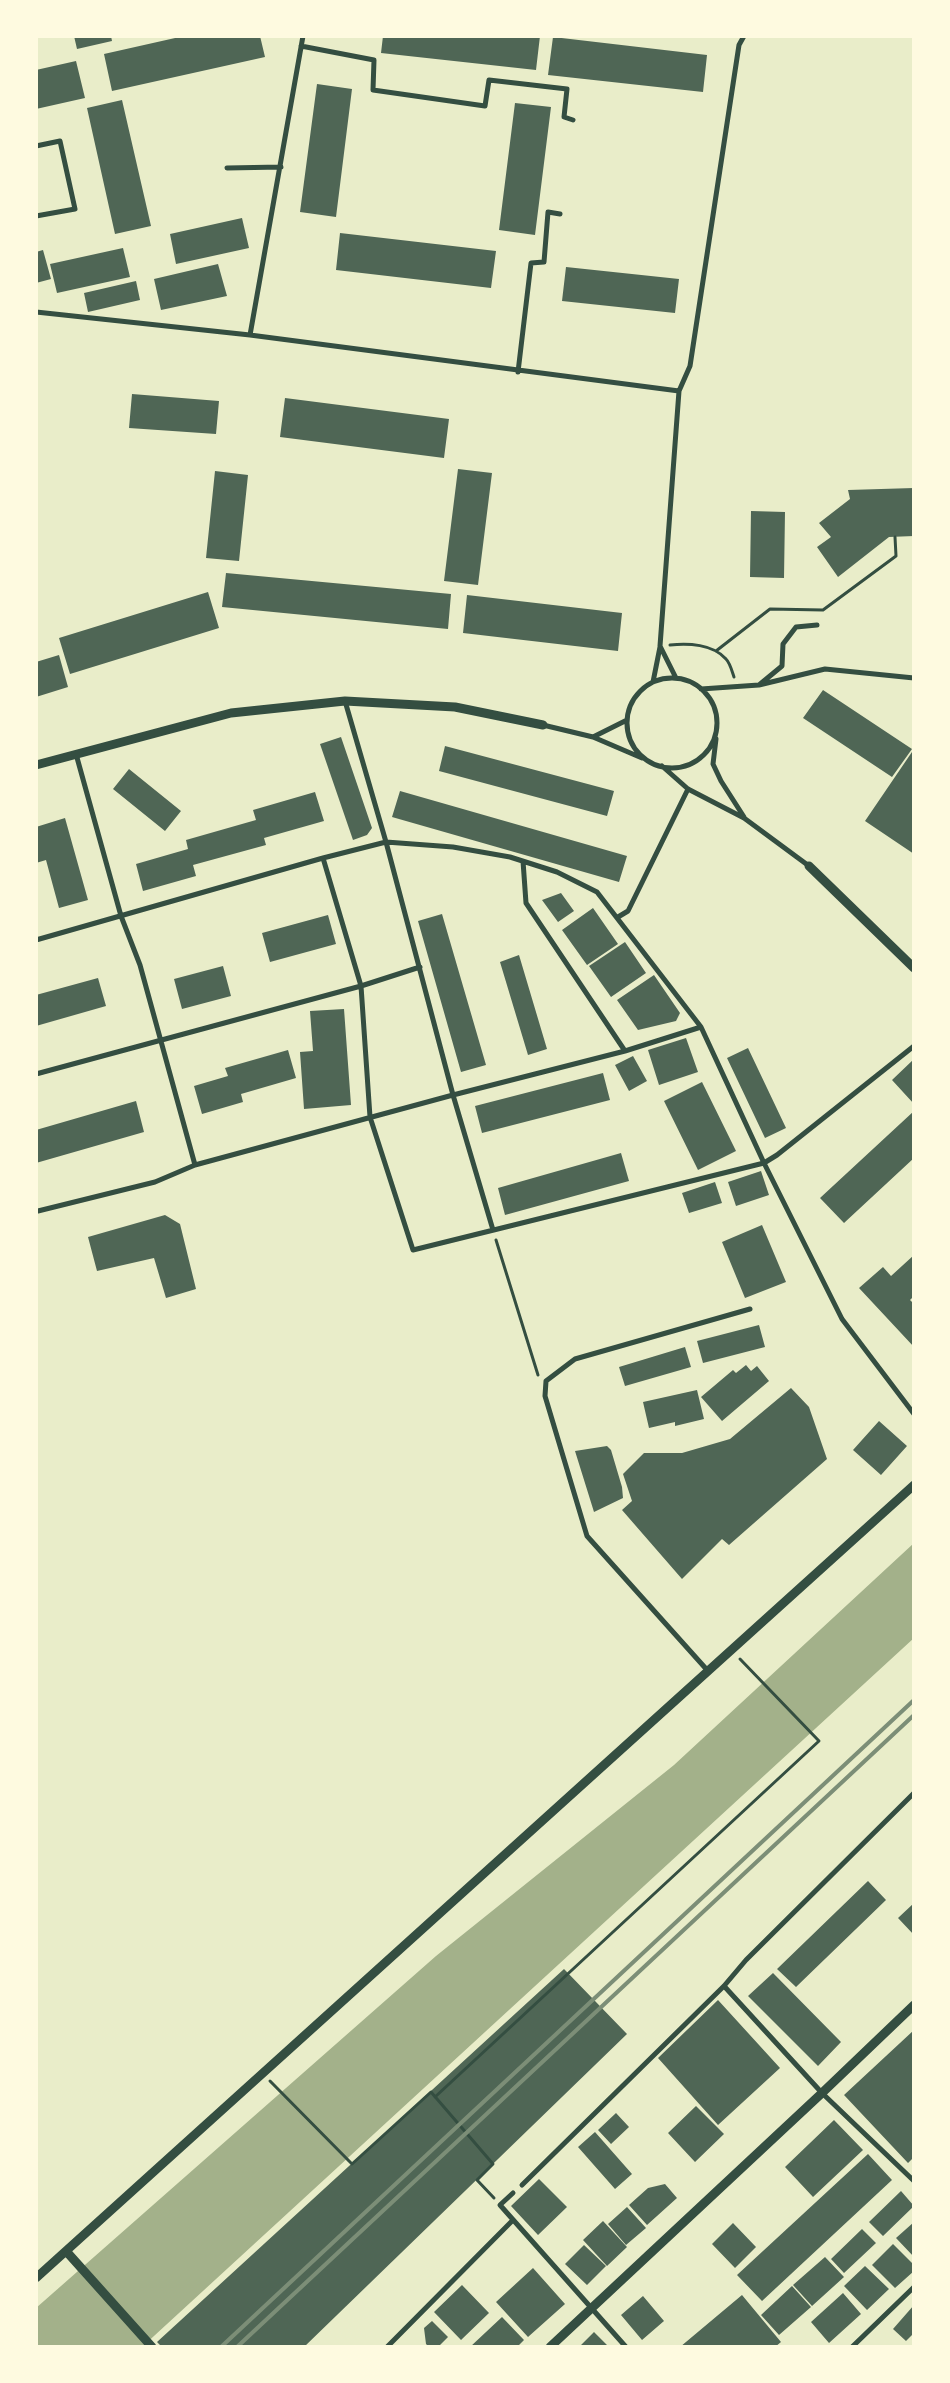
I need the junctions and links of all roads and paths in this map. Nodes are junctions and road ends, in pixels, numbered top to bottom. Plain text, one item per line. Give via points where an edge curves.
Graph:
1 (302, 36) edge
2 (744, 36) edge
3 (301, 46) junction
4 (573, 120) dead end
5 (36, 146) edge
6 (281, 167) junction
7 (227, 168) dead end
8 (560, 214) dead end
9 (36, 216) edge
10 (36, 312) edge
11 (250, 336) junction
12 (518, 372) junction
13 (679, 391) junction
14 (895, 537) dead end
15 (817, 625) dead end
16 (660, 646) junction
17 (716, 651) junction
18 (676, 678) junction
19 (914, 678) edge
20 (653, 682) junction
21 (735, 683) dead end
22 (759, 685) junction
23 (701, 689) junction
24 (345, 701) junction
25 (627, 720) junction
26 (544, 725) joint
27 (716, 731) junction
28 (593, 737) junction
29 (76, 754) junction
30 (649, 761) junction
31 (36, 765) edge
32 (662, 766) junction
33 (688, 789) junction
34 (744, 818) junction
35 (386, 842) junction
36 (323, 858) junction
37 (523, 861) junction
38 (809, 866) joint
39 (122, 916) junction
40 (618, 916) junction
41 (36, 940) edge
42 (420, 967) junction
43 (914, 968) edge
44 (361, 986) junction
45 (700, 1028) junction
46 (161, 1040) junction
47 (914, 1046) edge
48 (625, 1050) junction
49 (36, 1074) edge
50 (453, 1095) junction
51 (370, 1117) junction
52 (764, 1163) junction
53 (195, 1165) junction
54 (38, 1210) dead end
55 (493, 1230) junction
56 (750, 1309) dead end
57 (545, 1396) junction
58 (914, 1414) edge
59 (914, 1485) edge
60 (743, 1662) dead end
61 (708, 1671) junction
62 (914, 1793) edge
63 (724, 1986) junction
64 (914, 2005) edge
65 (263, 2073) junction
66 (822, 2093) junction
67 (435, 2097) junction
68 (914, 2181) edge
69 (522, 2185) dead end
70 (513, 2192) dead end
71 (500, 2205) junction
72 (513, 2220) junction
73 (66, 2251) junction
74 (36, 2278) edge
75 (914, 2287) edge
76 (591, 2309) junction
77 (152, 2347) edge
78 (387, 2347) edge
79 (550, 2347) edge
80 (626, 2347) edge
81 (852, 2347) edge

1 - 3 street
2 - 13 street via 739,45 690,366
3 - 4 street via 374,60 373,90 485,106 488,80 567,89 564,117
3 - 6 street
5 - 9 street via 60,141 75,209
6 - 7 street
6 - 11 street
8 - 12 street via 548,212 544,262 531,263
10 - 11 street
11 - 12 street
12 - 13 street
13 - 16 street
14 - 17 path via 896,556 823,610 770,609
15 - 22 street via 796,627 783,644 782,666
16 - 17 path via 684,644
16 - 18 street
16 - 20 street
17 - 21 path via 726,659
18 - 20 street
18 - 23 street via 690,681
19 - 22 street via 825,669
20 - 25 street via 635,697
22 - 23 street
23 - 27 street via 711,701 716,715
24 - 26 street via 455,707
24 - 29 street via 231,713
24 - 35 street
25 - 28 street
25 - 30 street via 632,744
26 - 28 street
27 - 32 street via 702,756 690,764
27 - 34 street via 713,764
28 - 30 street
29 - 31 street
29 - 39 street
30 - 32 street
32 - 33 street
33 - 34 street
33 - 40 street via 628,911
34 - 38 street
35 - 36 street
35 - 37 street via 453,847
35 - 42 street
36 - 39 street
36 - 44 street
37 - 40 street via 557,872 597,892
37 - 48 street via 526,903
38 - 43 street
39 - 41 street
39 - 46 street
40 - 45 street
42 - 44 street
42 - 50 street
44 - 46 street
44 - 51 street
45 - 48 street
45 - 52 street
46 - 49 street
46 - 53 street
47 - 52 street
48 - 50 street
50 - 51 street
50 - 55 street
51 - 53 street
51 - 55 street via 413,1250
52 - 55 street
52 - 58 street via 842,1320
53 - 54 street via 155,1182
55 - 57 path
56 - 57 street via 575,1358 546,1381
57 - 61 street via 587,1536
59 - 61 street
60 - 67 path via 820,1741
61 - 65 street
62 - 63 street via 746,1960
63 - 66 street
63 - 69 street
64 - 66 street
65 - 67 path via 352,2164 431,2092
65 - 73 street
66 - 68 street
66 - 76 street
67 - 71 path via 494,2164 477,2180
70 - 71 street
71 - 72 street
72 - 76 street
72 - 78 street
73 - 74 street
73 - 77 street
75 - 81 street
76 - 79 street
76 - 80 street

